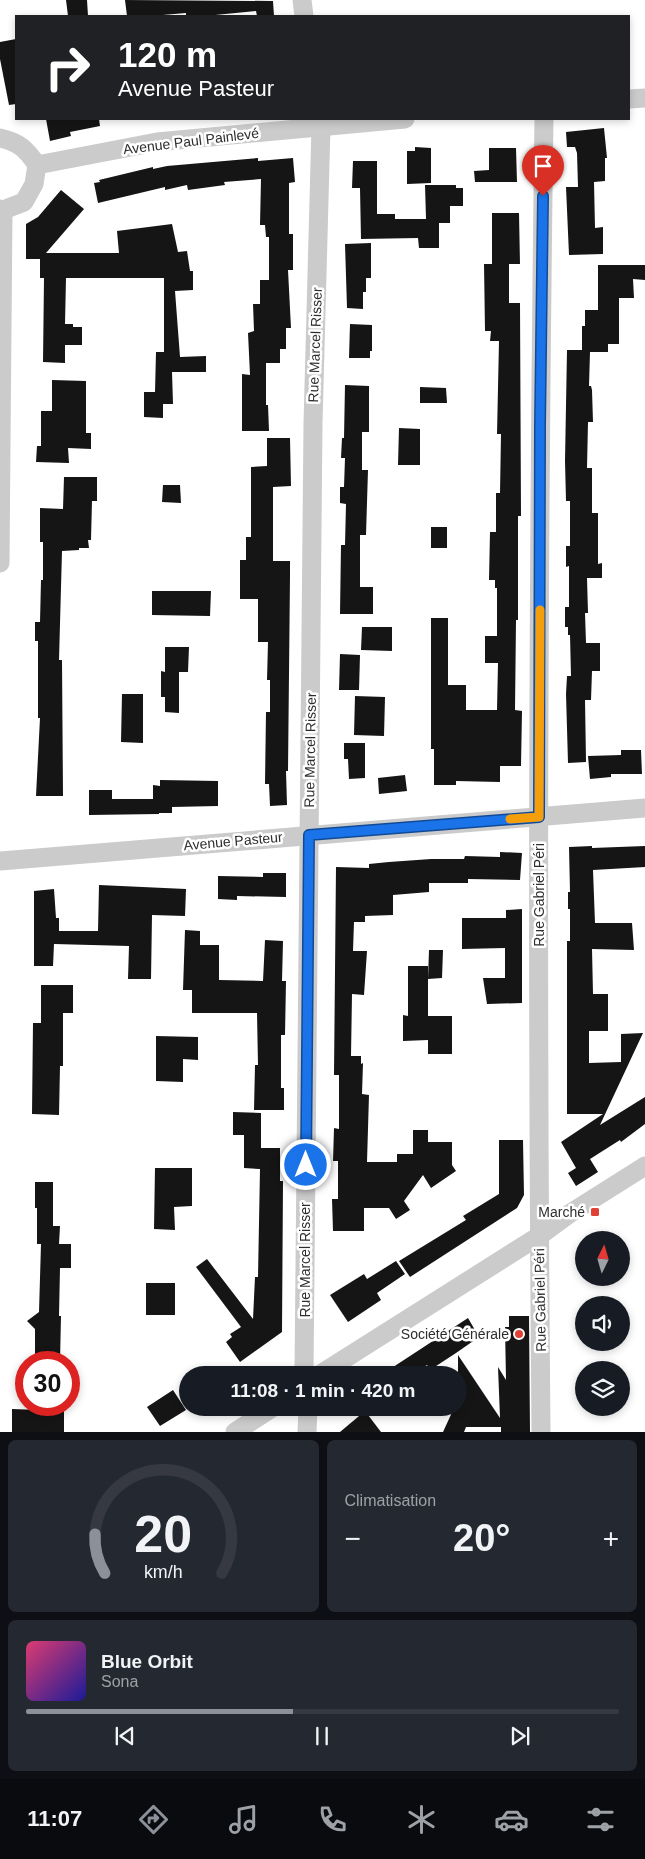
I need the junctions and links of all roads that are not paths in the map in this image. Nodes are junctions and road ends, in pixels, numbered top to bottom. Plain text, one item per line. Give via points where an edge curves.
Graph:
1 (302, 0) edge
2 (304, 15) edge
3 (645, 98) edge
4 (630, 99) edge
5 (384, 120) edge
6 (544, 120) edge
7 (320, 123) edge
8 (0, 138) edge
9 (37, 165) junction
10 (1, 209) edge
11 (0, 563) edge
12 (645, 808) edge
13 (539, 817) junction
14 (309, 835) junction
15 (0, 861) edge
16 (645, 1166) edge
17 (540, 1236) junction
18 (309, 1366) edge
19 (322, 1366) edge
20 (260, 1416) edge
21 (308, 1416) edge
22 (235, 1432) edge
23 (307, 1432) edge
24 (542, 1432) edge

1 - 2 street
3 - 4 street
5 - 7 street, Avenue Paul Painlevé
6 - 13 street, Rue Gabriel Péri
7 - 9 street, Avenue Paul Painlevé via 157,142
7 - 14 street, Rue Marcel Risser
8 - 9 street via 12,140 27,150
9 - 10 street via 34,184 24,202
10 - 11 street
12 - 13 street, Avenue Pasteur
13 - 14 street, Avenue Pasteur
13 - 17 street, Rue Gabriel Péri
14 - 15 street, Avenue Pasteur
14 - 18 street, Rue Marcel Risser
16 - 17 street
17 - 19 street
17 - 24 street, Rue Gabriel Péri
20 - 22 street
21 - 23 street

